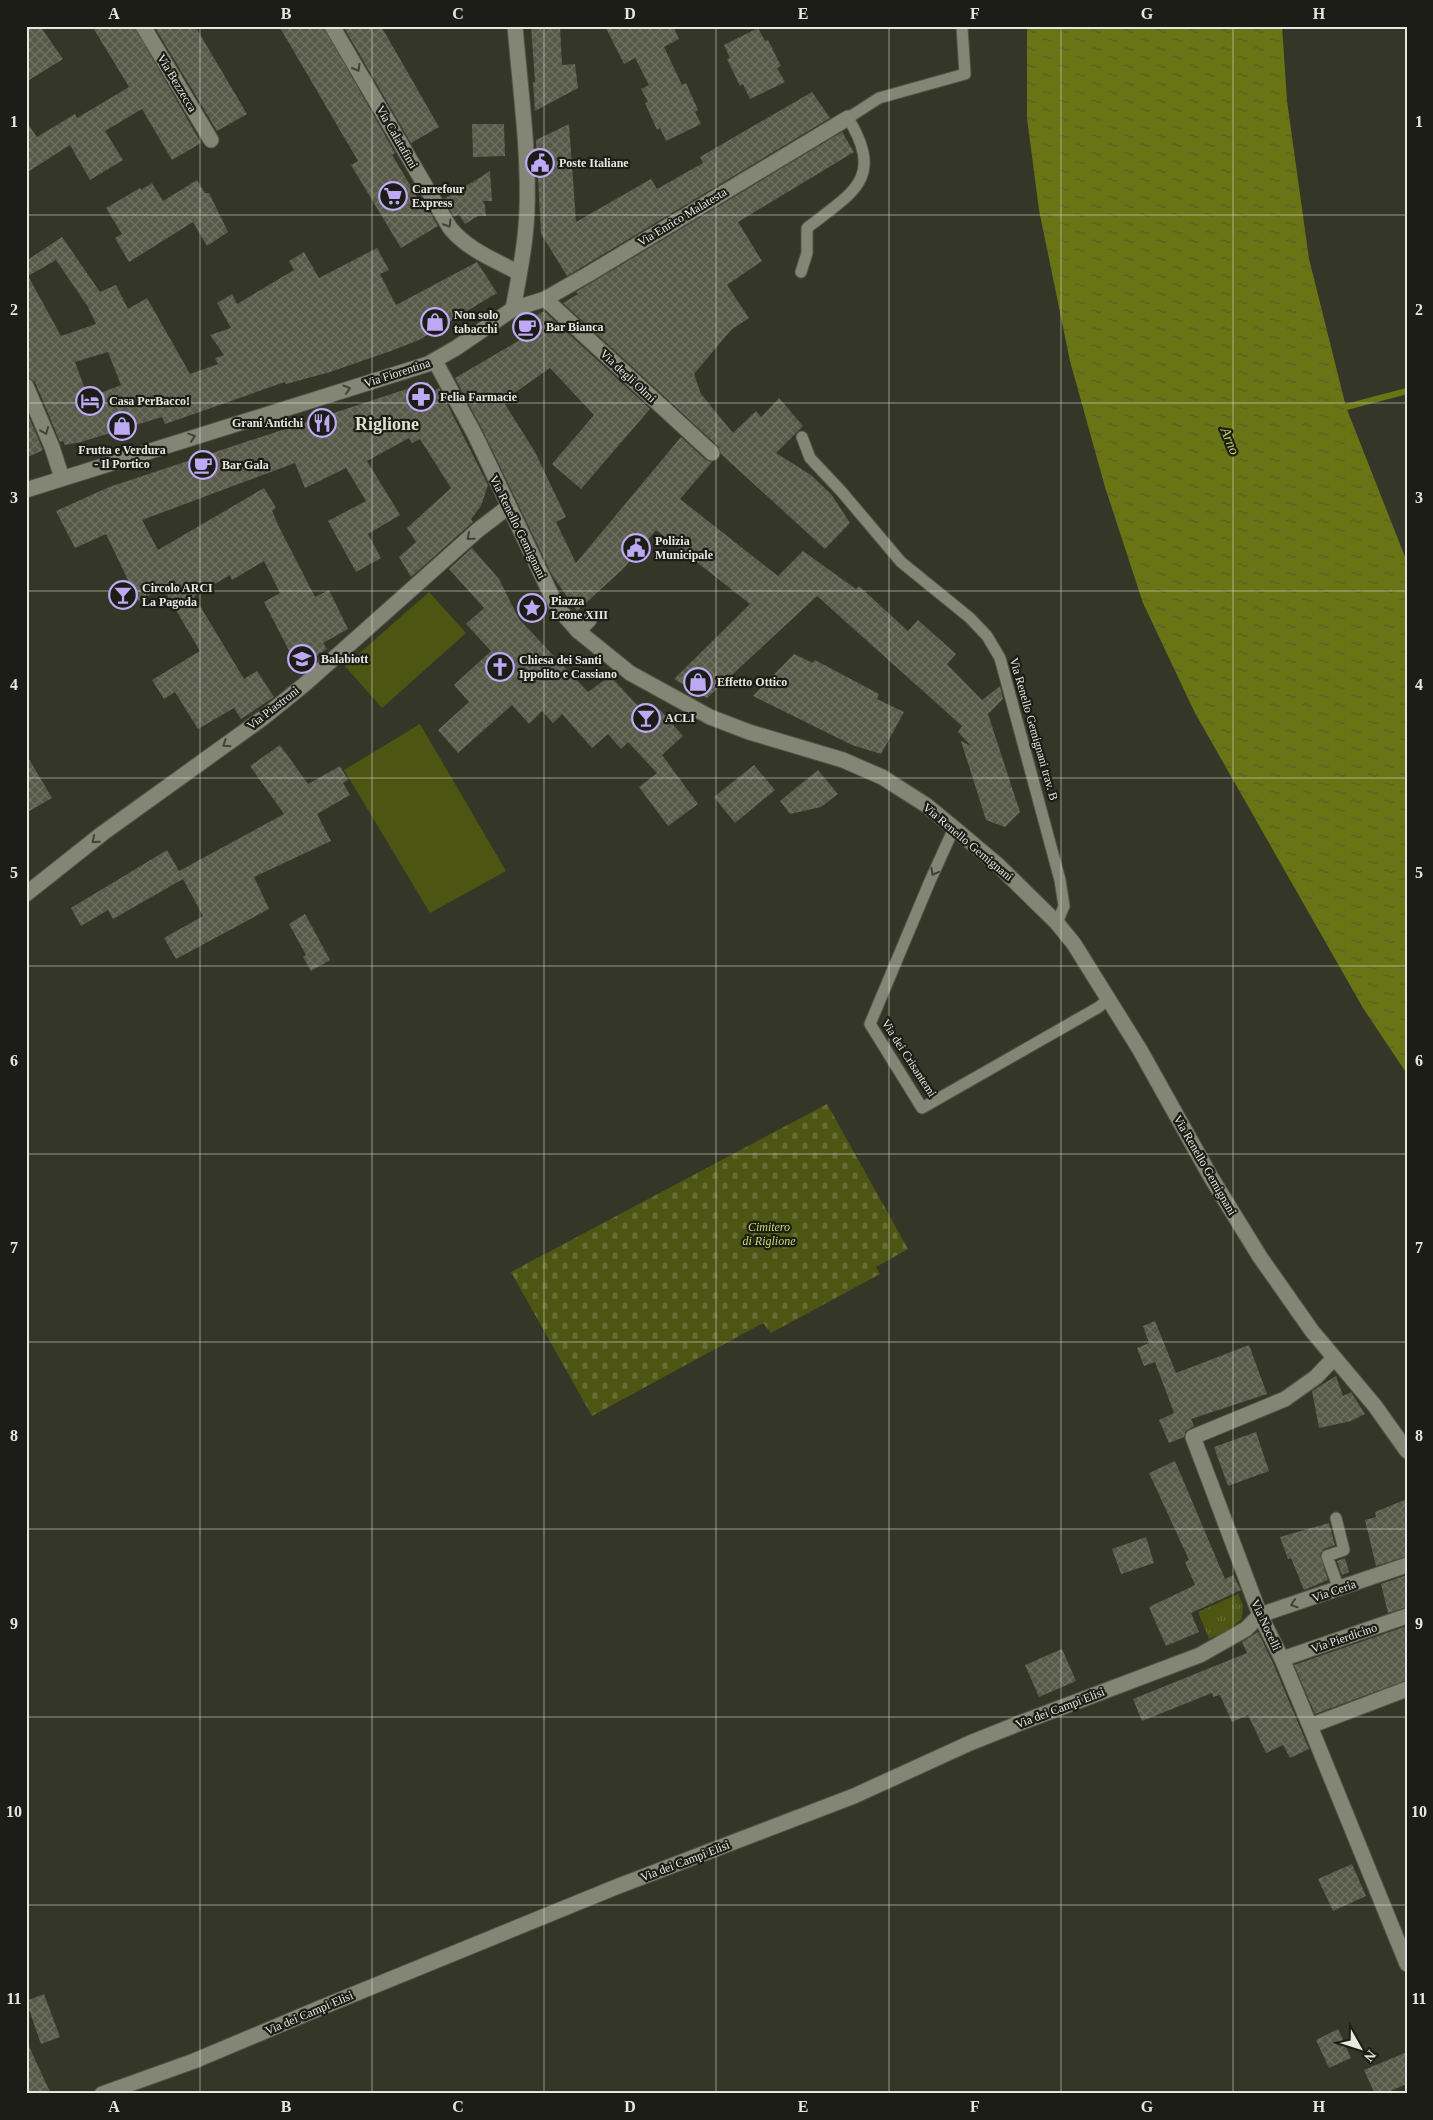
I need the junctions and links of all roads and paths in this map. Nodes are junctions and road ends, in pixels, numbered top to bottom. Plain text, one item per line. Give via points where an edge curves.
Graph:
1 (143, 26) edge
2 (332, 26) edge
3 (516, 26) edge
4 (962, 27) edge
5 (848, 118) junction
6 (211, 140) dead end
7 (801, 272) dead end
8 (519, 273) junction
9 (545, 298) junction
10 (513, 309) junction
11 (435, 361) junction
12 (26, 386) edge
13 (802, 437) dead end
14 (712, 453) dead end
15 (62, 478) junction
16 (26, 490) edge
17 (508, 507) junction
18 (954, 828) junction
19 (26, 894) edge
20 (1057, 923) junction
21 (1108, 999) junction
22 (1334, 1358) junction
23 (1407, 1451) edge
24 (1336, 1518) dead end
25 (1407, 1565) edge
26 (1339, 1589) junction
27 (1260, 1615) junction
28 (1407, 1616) edge
29 (1282, 1659) junction
30 (1407, 1689) edge
31 (1310, 1726) junction
32 (1407, 1964) edge
33 (102, 2094) edge

1 - 6 street, Via Bezzecca
2 -> 8 street, Via Calatafimi via 450,228 472,248
3 - 8 street via 527,171 527,211
4 - 5 lane via 965,74 879,98
5 - 7 lane via 861,142 866,162 864,170 842,203 807,228
5 - 9 street, Via Enrico Malatesta
8 - 10 street
9 - 10 street, Via Enrico Malatesta
9 - 14 street, Via degli Olmi
10 - 11 street, Via Fiorentina
15 -> 11 street, Via Fiorentina
11 - 17 street, Via Renello Gemignani via 475,435
12 -> 15 street
13 - 20 lane, Via Renello Gemignani trav. B via 810,458 900,562 970,618 987,636 1000,658 1060,880 1064,906
15 - 16 street, Via Fiorentina
17 - 18 street, Via Renello Gemignani via 556,607 584,626 630,673 690,708 749,732 843,760 870,772 926,805
17 -> 19 street, Via Piastroni via 263,718 122,819
18 - 20 street, Via Renello Gemignani
18 -> 21 lane, Via dei Crisantemi via 870,1024 922,1108
20 - 21 street, Via Renello Gemignani
21 - 22 street, Via Renello Gemignani via 1260,1257
22 - 23 street, Via Renello Gemignani via 1375,1406
22 - 27 street, Via Nocelli via 1316,1377 1285,1399 1192,1437
24 - 26 lane via 1344,1550 1327,1556
25 - 26 street, Via Ceria
26 -> 27 street, Via Ceria
27 - 29 street, Via Nocelli
27 - 33 street, Via dei Campi Elisi via 1246,1630 1200,1655 1020,1723 854,1796 616,1888 194,2061
28 - 29 street, Via Pierdicino
29 - 31 street, Via Nocelli
30 - 31 street
31 - 32 street, Via Nocelli

